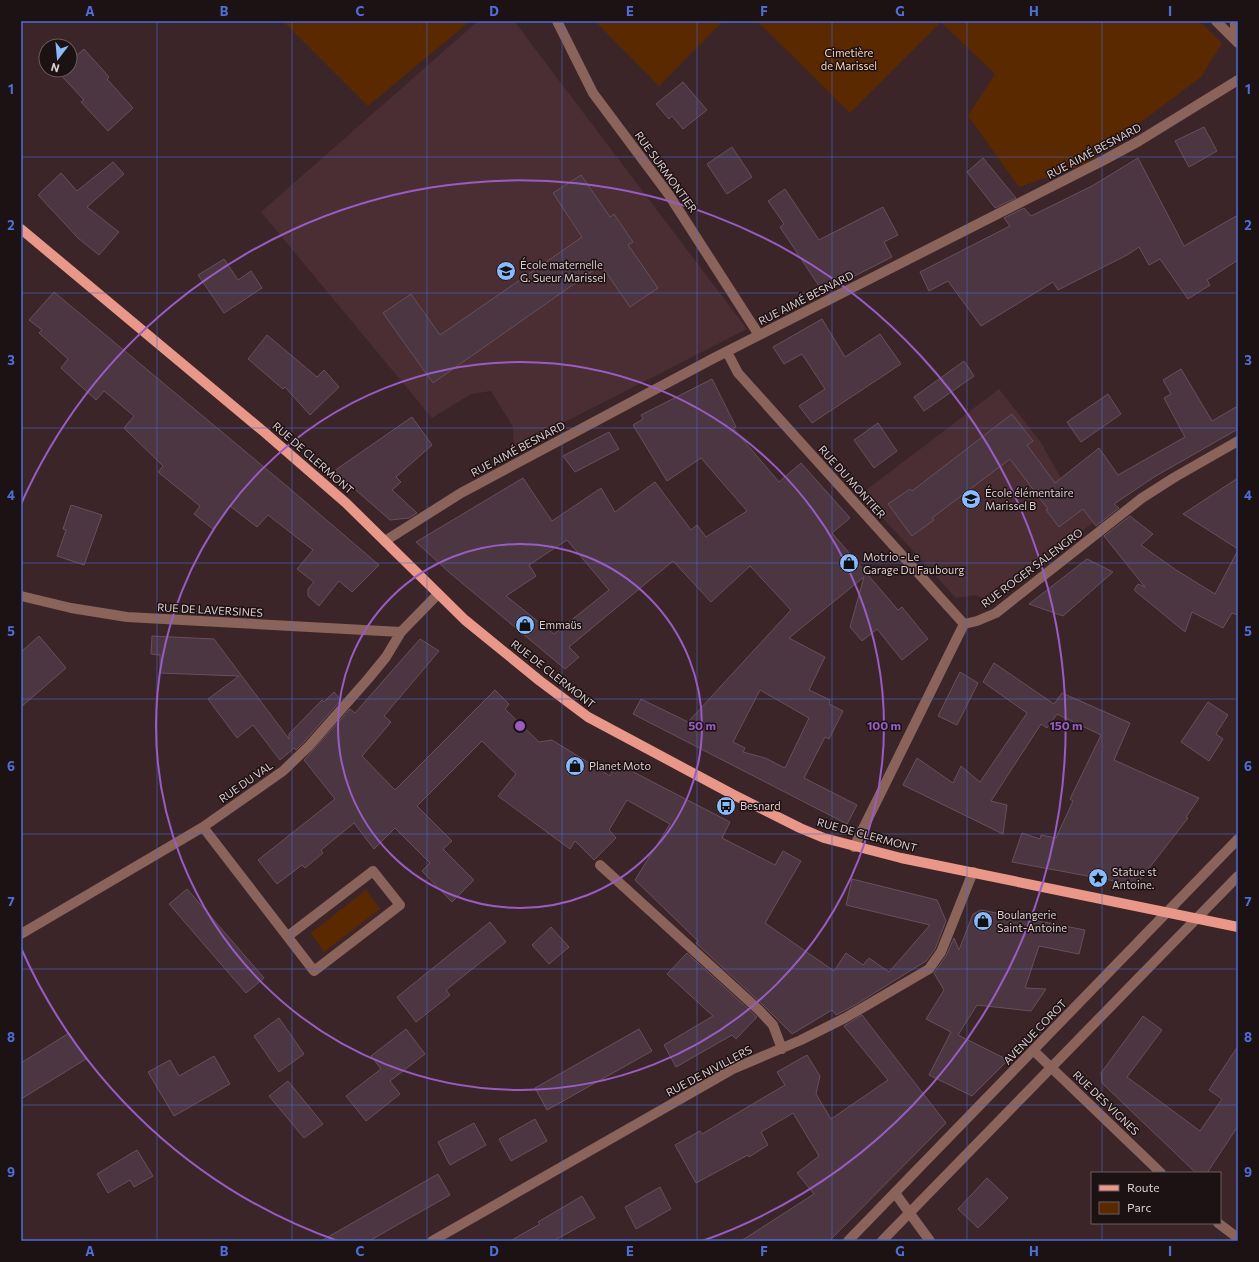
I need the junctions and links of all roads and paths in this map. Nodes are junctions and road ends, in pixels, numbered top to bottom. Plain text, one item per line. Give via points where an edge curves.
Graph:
1 (557, 21) edge
2 (1216, 21) edge
3 (1236, 21) edge
4 (1238, 42) edge
5 (1238, 80) edge
6 (21, 229) edge
7 (759, 335) junction
8 (727, 352) junction
9 (1238, 441) edge
10 (385, 541) junction
11 (438, 594) junction
12 (21, 596) edge
13 (964, 624) junction
14 (401, 632) junction
15 (203, 827) junction
16 (1238, 839) edge
17 (854, 846) junction
18 (600, 865) dead end
19 (973, 872) junction
20 (1238, 876) edge
21 (1169, 912) junction
22 (1198, 918) junction
23 (1238, 927) edge
24 (21, 934) edge
25 (288, 936) junction
26 (782, 1049) junction
27 (1034, 1051) junction
28 (1052, 1068) junction
29 (1160, 1172) edge
30 (895, 1193) junction
31 (909, 1213) junction
32 (1219, 1224) edge
33 (1238, 1238) edge
34 (432, 1241) edge
35 (848, 1241) edge
36 (882, 1241) edge
37 (930, 1241) edge

1 - 7 street, RUE SURMONTIER via 593,92 669,195
2 - 4 street
3 - 4 street
5 - 7 street, RUE AIMÉ BESNARD via 1139,142
6 - 10 main road, RUE DE CLERMONT via 263,431 346,503
7 - 8 street, RUE AIMÉ BESNARD
8 - 10 street, RUE AIMÉ BESNARD via 461,493
8 - 13 street, RUE DU MONTIER via 738,373
9 - 13 street, RUE ROGER SALENGRO via 1142,498 996,613
10 - 11 main road, RUE DE CLERMONT
11 - 14 street, RUE DU VAL
11 - 17 main road, RUE DE CLERMONT via 465,620 588,717 800,828
12 - 14 street, RUE DE LAVERSINES via 126,617
13 - 17 street
14 - 15 street, RUE DU VAL via 378,668 296,760
15 - 24 street, RUE DU VAL
15 - 25 street
16 - 21 street, AVENUE COROT
17 - 19 main road, RUE DE CLERMONT
18 - 26 street via 759,1010 773,1025
19 - 21 main road, RUE DE CLERMONT
19 - 26 street, RUE DE NIVILLERS via 941,952 929,969 845,1018
20 - 22 street
21 - 22 main road, RUE DE CLERMONT
21 - 27 street, AVENUE COROT
22 - 23 main road, RUE DE CLERMONT
22 - 28 street
25 - 25 street via 314,971 400,905 373,871
26 - 34 street, RUE DE NIVILLERS via 733,1069
27 - 28 street, RUE DES VIGNES
27 - 30 street, AVENUE COROT
28 - 29 street, RUE DES VIGNES
28 - 31 street
30 - 31 street
30 - 35 street, AVENUE COROT
31 - 36 street
31 - 37 street
32 - 33 street

